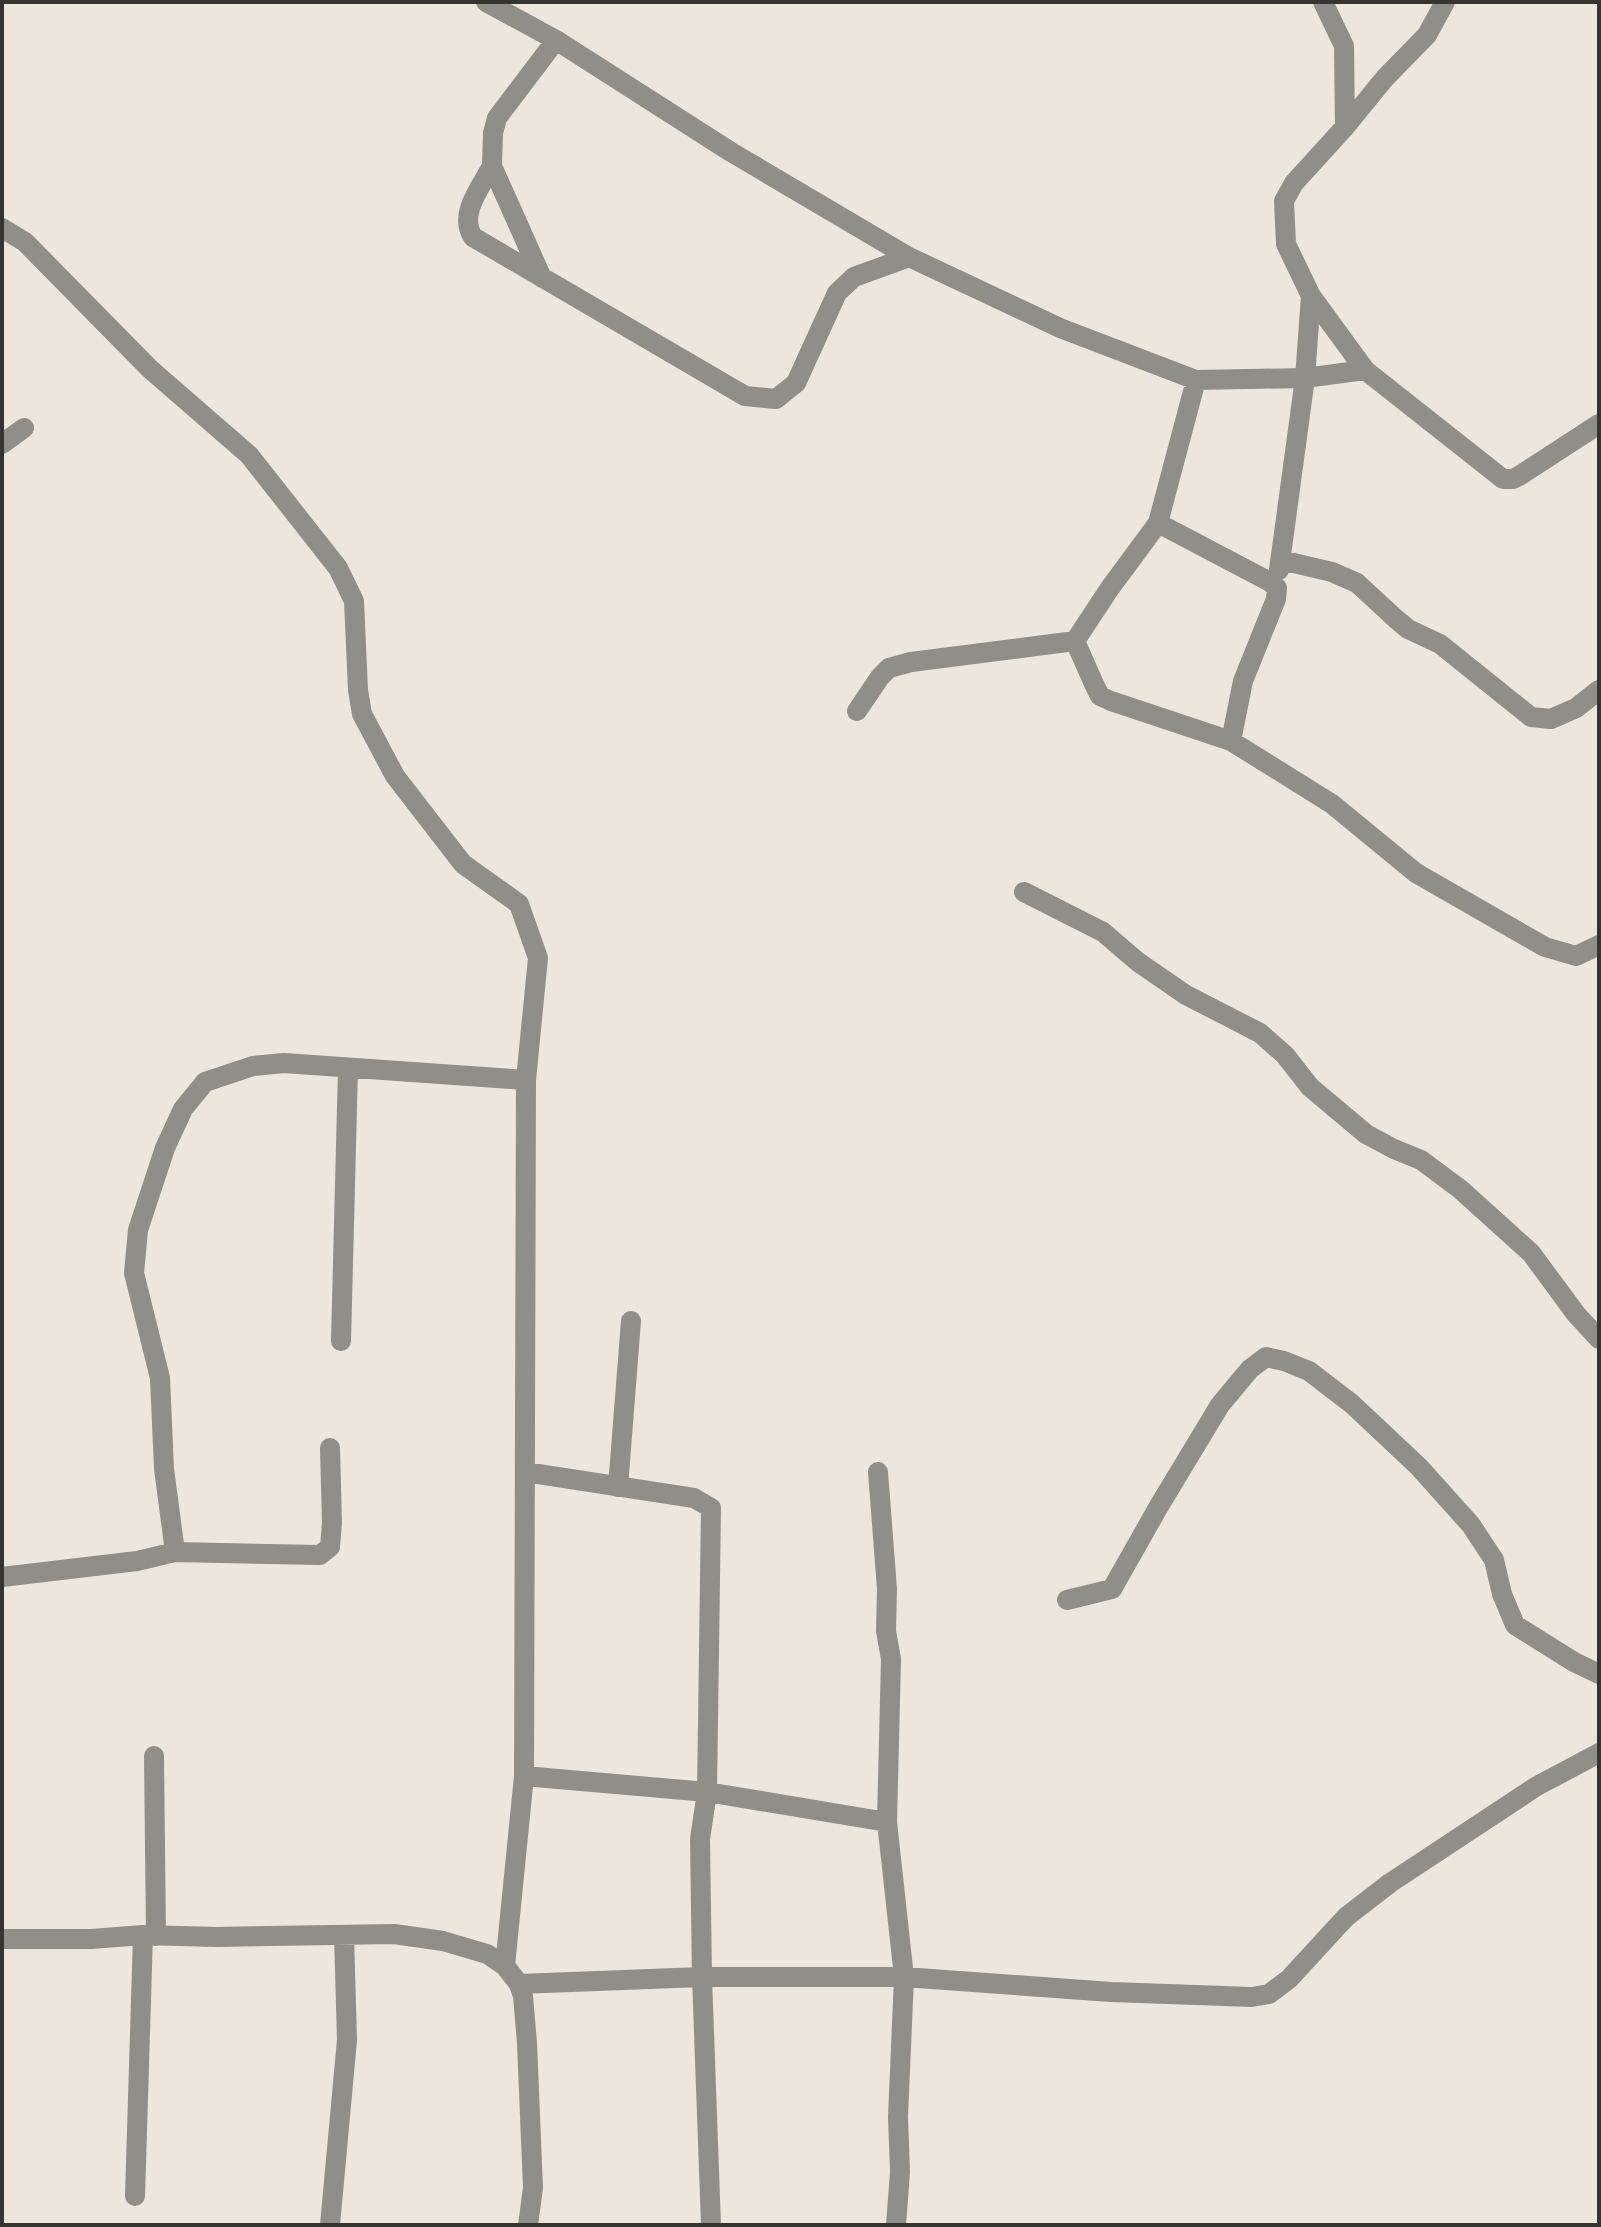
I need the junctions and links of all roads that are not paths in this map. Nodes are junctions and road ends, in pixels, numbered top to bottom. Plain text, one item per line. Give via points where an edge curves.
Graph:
1 (486, 2) edge
2 (1323, 2) edge
3 (1445, 2) edge
4 (556, 40) junction
5 (1345, 127) junction
6 (492, 166) junction
7 (2, 228) edge
8 (909, 257) junction
9 (542, 278) junction
10 (1311, 296) junction
11 (1365, 370) junction
12 (1305, 378) junction
13 (1196, 380) junction
14 (1599, 424) edge
15 (24, 428) dead end
16 (2, 444) edge
17 (1158, 523) junction
18 (1281, 560) junction
19 (1277, 588) junction
20 (1075, 641) junction
21 (1599, 690) edge
22 (857, 711) dead end
23 (1231, 741) junction
24 (1024, 892) dead end
25 (1599, 945) edge
26 (348, 1068) junction
27 (526, 1080) junction
28 (631, 1321) dead end
29 (1599, 1339) edge
30 (341, 1341) dead end
31 (330, 1448) dead end
32 (525, 1472) junction
33 (878, 1472) dead end
34 (618, 1487) junction
35 (175, 1552) junction
36 (2, 1577) edge
37 (1067, 1600) dead end
38 (1599, 1674) edge
39 (1599, 1753) edge
40 (154, 1756) dead end
41 (524, 1776) junction
42 (707, 1792) junction
43 (887, 1822) junction
44 (344, 1935) junction
45 (150, 1936) junction
46 (2, 1939) edge
47 (505, 1966) junction
48 (702, 1977) junction
49 (904, 1977) junction
50 (519, 1984) junction
51 (135, 2196) dead end
52 (330, 2225) edge
53 (528, 2225) edge
54 (711, 2225) edge
55 (896, 2225) edge

1 - 4 street
2 - 5 street via 1344,46
3 - 5 street via 1427,35
4 - 6 street via 497,118
4 - 8 street
5 - 10 street via 1284,201 1286,244
6 - 9 street
6 - 9 street via 467,213 467,228 473,237
7 - 27 street via 25,242 150,369 249,455 338,568 354,601 358,690 368,727 395,776 463,864 519,904 538,958
8 - 9 street via 854,277 837,293 796,383 776,399 745,396
8 - 13 street via 1060,328
10 - 11 street
10 - 12 street
11 - 12 street
11 - 14 street via 1503,479 1519,476
12 - 13 street
12 - 18 street
13 - 17 street
15 - 16 street
17 - 19 street
17 - 20 street
18 - 19 street
18 - 21 street via 1357,583 1408,629 1440,644 1531,717 1551,719
19 - 23 street via 1243,681
20 - 22 street via 889,668
20 - 23 street via 1100,696
23 - 25 street via 1332,804 1416,873 1545,947 1576,956
24 - 29 street via 1103,932 1186,995 1260,1033 1310,1087 1366,1134 1421,1160 1496,1221 1531,1253
26 - 27 street
26 - 30 street
26 - 35 street via 253,1066 205,1082 183,1109 165,1148 138,1230 134,1273 160,1378
27 - 32 street
28 - 34 street
31 - 35 street via 330,1547 320,1555
32 - 34 street
32 - 41 street
33 - 43 street via 891,1659
34 - 42 street via 694,1498 711,1508
35 - 36 street
37 - 38 street via 1112,1589 1220,1405 1266,1357 1309,1371 1419,1467 1471,1525 1494,1560 1515,1625
39 - 49 street via 1537,1786 1390,1883 1346,1917 1269,1994 1111,1992
40 - 45 street
41 - 42 street
41 - 47 street
42 - 43 street
42 - 48 street via 700,1839
43 - 49 street
44 - 45 street
44 - 47 street via 394,1934 443,1941 487,1954
44 - 52 street via 347,2040
45 - 46 street
45 - 51 street
47 - 50 street
48 - 49 street
48 - 50 street
48 - 54 street
49 - 55 street
50 - 53 street via 531,2114

